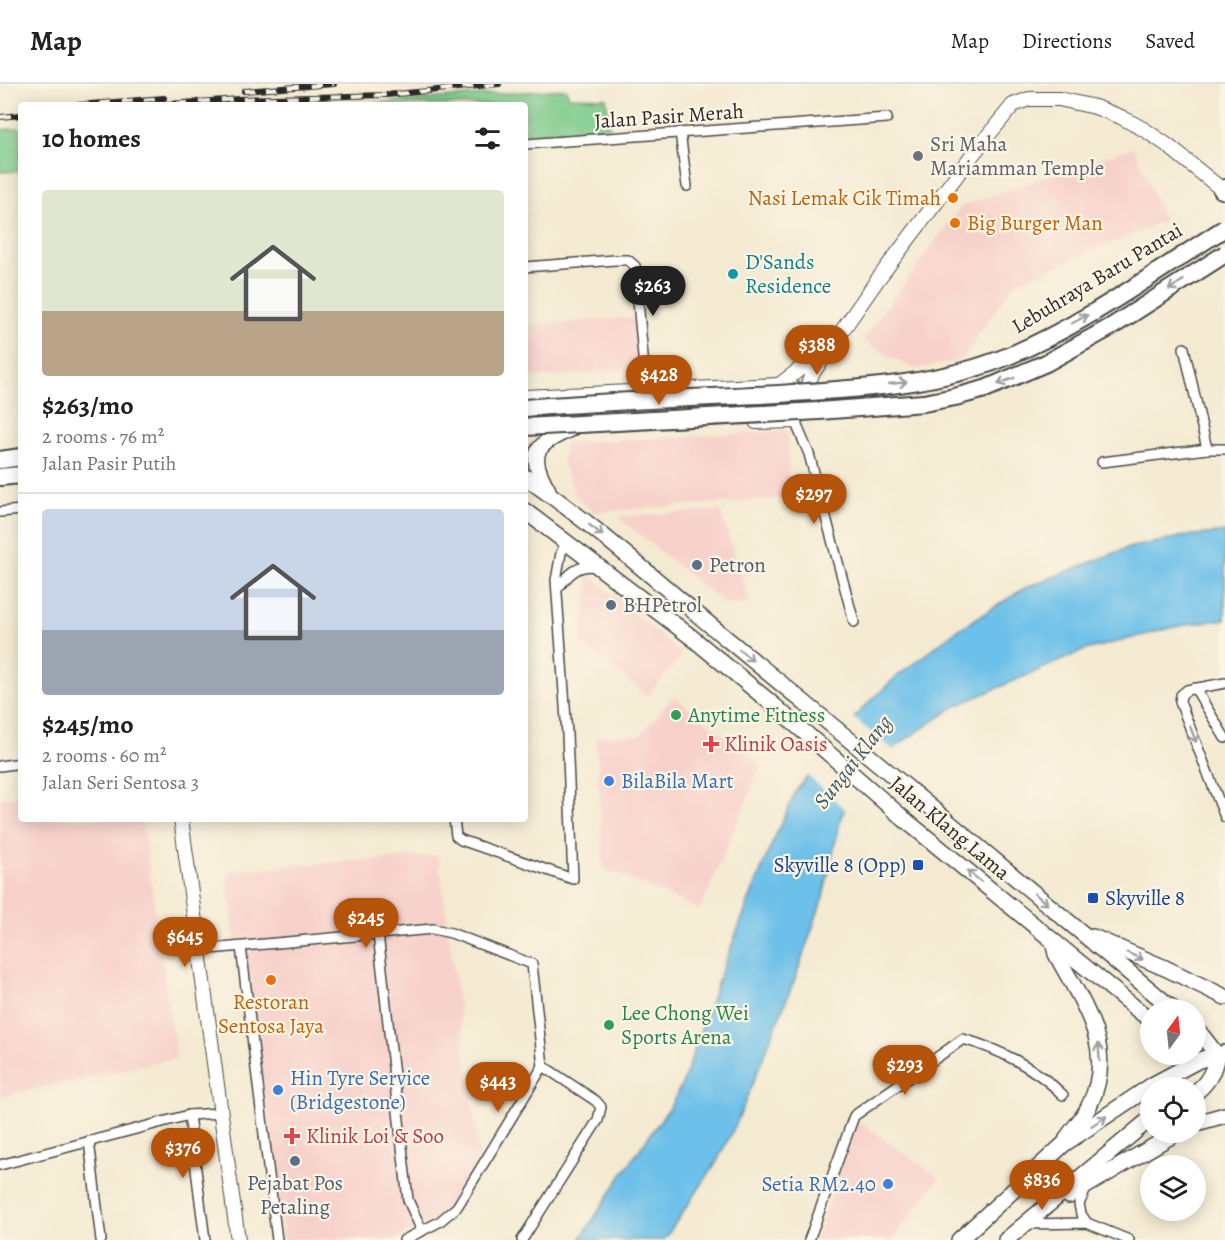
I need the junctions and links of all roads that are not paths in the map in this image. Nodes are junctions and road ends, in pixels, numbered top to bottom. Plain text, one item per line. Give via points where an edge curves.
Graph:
1 (886, 118) dead end
2 (680, 132) junction
3 (528, 144) edge
4 (687, 186) dead end
5 (1224, 190) edge
6 (1225, 228) edge
7 (1225, 254) edge
8 (528, 267) edge
9 (837, 341) junction
10 (1184, 348) dead end
11 (779, 385) junction
12 (646, 391) junction
13 (568, 394) junction
14 (528, 397) edge
15 (802, 400) junction
16 (528, 408) edge
17 (795, 421) junction
18 (528, 427) edge
19 (572, 428) junction
20 (1225, 448) edge
21 (18, 449) edge
22 (1207, 449) junction
23 (0, 452) edge
24 (18, 457) edge
25 (0, 460) edge
26 (1102, 462) dead end
27 (18, 475) edge
28 (0, 477) edge
29 (528, 479) edge
30 (18, 482) edge
31 (0, 484) edge
32 (550, 494) junction
33 (18, 510) edge
34 (528, 510) edge
35 (528, 510) edge
36 (0, 512) edge
37 (567, 541) junction
38 (601, 568) junction
39 (557, 588) junction
40 (854, 622) dead end
41 (1225, 683) edge
42 (1196, 688) junction
43 (1225, 738) edge
44 (18, 763) edge
45 (0, 766) edge
46 (1225, 817) edge
47 (181, 822) edge
48 (454, 822) edge
49 (1082, 933) junction
50 (378, 934) junction
51 (1052, 939) junction
52 (241, 947) junction
53 (198, 950) junction
54 (1225, 997) edge
55 (1161, 999) edge
56 (1140, 1012) edge
57 (1206, 1042) edge
58 (1220, 1062) edge
59 (1184, 1065) edge
60 (543, 1066) junction
61 (1206, 1081) edge
62 (1063, 1095) dead end
63 (219, 1113) junction
64 (189, 1115) junction
65 (1225, 1115) edge
66 (1206, 1120) edge
67 (1140, 1128) edge
68 (89, 1141) junction
69 (1160, 1143) edge
70 (1064, 1144) junction
71 (0, 1165) edge
72 (1087, 1187) junction
73 (1046, 1208) junction
74 (1087, 1223) junction
75 (1025, 1224) junction
76 (422, 1231) junction
77 (101, 1240) edge
78 (205, 1240) edge
79 (238, 1240) edge
80 (277, 1240) edge
81 (404, 1240) edge
82 (522, 1240) edge
83 (809, 1240) edge
84 (959, 1240) edge
85 (1006, 1240) edge
86 (1129, 1240) edge

1 - 2 street, Jalan Pasir Merah
2 - 3 street, Jalan Pasir Merah
2 - 4 street
5 - 9 street via 1160,140 1121,117 1059,99 1020,101 973,154
16 -> 6 highway, Lebuhraya Baru Pantai, bridge via 816,391 948,376 1037,342 1093,312
7 -> 18 highway, bridge via 1111,327 1046,363 985,389 955,397 819,411
8 - 12 street via 628,260 635,266
9 - 11 street
9 - 15 street via 812,374
10 - 22 street
11 - 12 street
11 - 15 street via 797,389
12 - 13 street
13 - 14 street
13 - 19 street via 554,401 551,410 552,418
15 - 17 street
17 - 19 street
17 - 40 street via 809,454
19 - 32 main road via 546,440 539,449 538,472
20 - 22 street
21 - 23 main road
22 - 26 street
24 - 25 highway
27 - 28 highway
29 - 32 main road, Jalan Klang Lama
30 - 31 main road
32 -> 49 main road, Jalan Klang Lama
33 - 36 street
34 - 37 main road, Jalan Klang Lama
35 - 38 main road via 569,536
37 - 38 main road, Jalan Klang Lama
37 - 39 street via 557,566
38 - 39 street via 579,568
51 -> 38 main road, Jalan Klang Lama via 690,636
39 - 48 street via 573,879 461,840 456,836
41 - 42 street
42 - 43 street
42 -> 46 street via 1181,695 1180,702
44 - 45 street
47 - 53 street
49 -> 54 main road
49 - 55 main road, Jalan Klang Lama
50 - 52 street
50 - 60 street via 433,929 532,964
50 - 76 street via 408,1200
51 - 56 main road, Jalan Klang Lama
70 -> 51 main road via 1090,1105 1101,1052 1096,1032
52 - 53 street
52 - 80 street
53 - 63 street
57 - 58 main road
58 - 61 main road
70 -> 59 main road
60 - 76 street via 457,1207
60 - 82 street via 596,1101 601,1112
62 - 83 street via 1049,1081 999,1052 963,1038 854,1116
63 - 64 street
63 - 79 street
64 - 68 street
64 - 78 street
65 - 66 main road
67 - 73 main road
68 - 71 street
68 - 77 street
69 - 72 main road
70 - 84 main road
72 - 73 main road
72 - 74 street via 1079,1204
73 - 75 main road
74 - 75 street
74 - 86 street
75 - 85 main road
76 - 81 street

